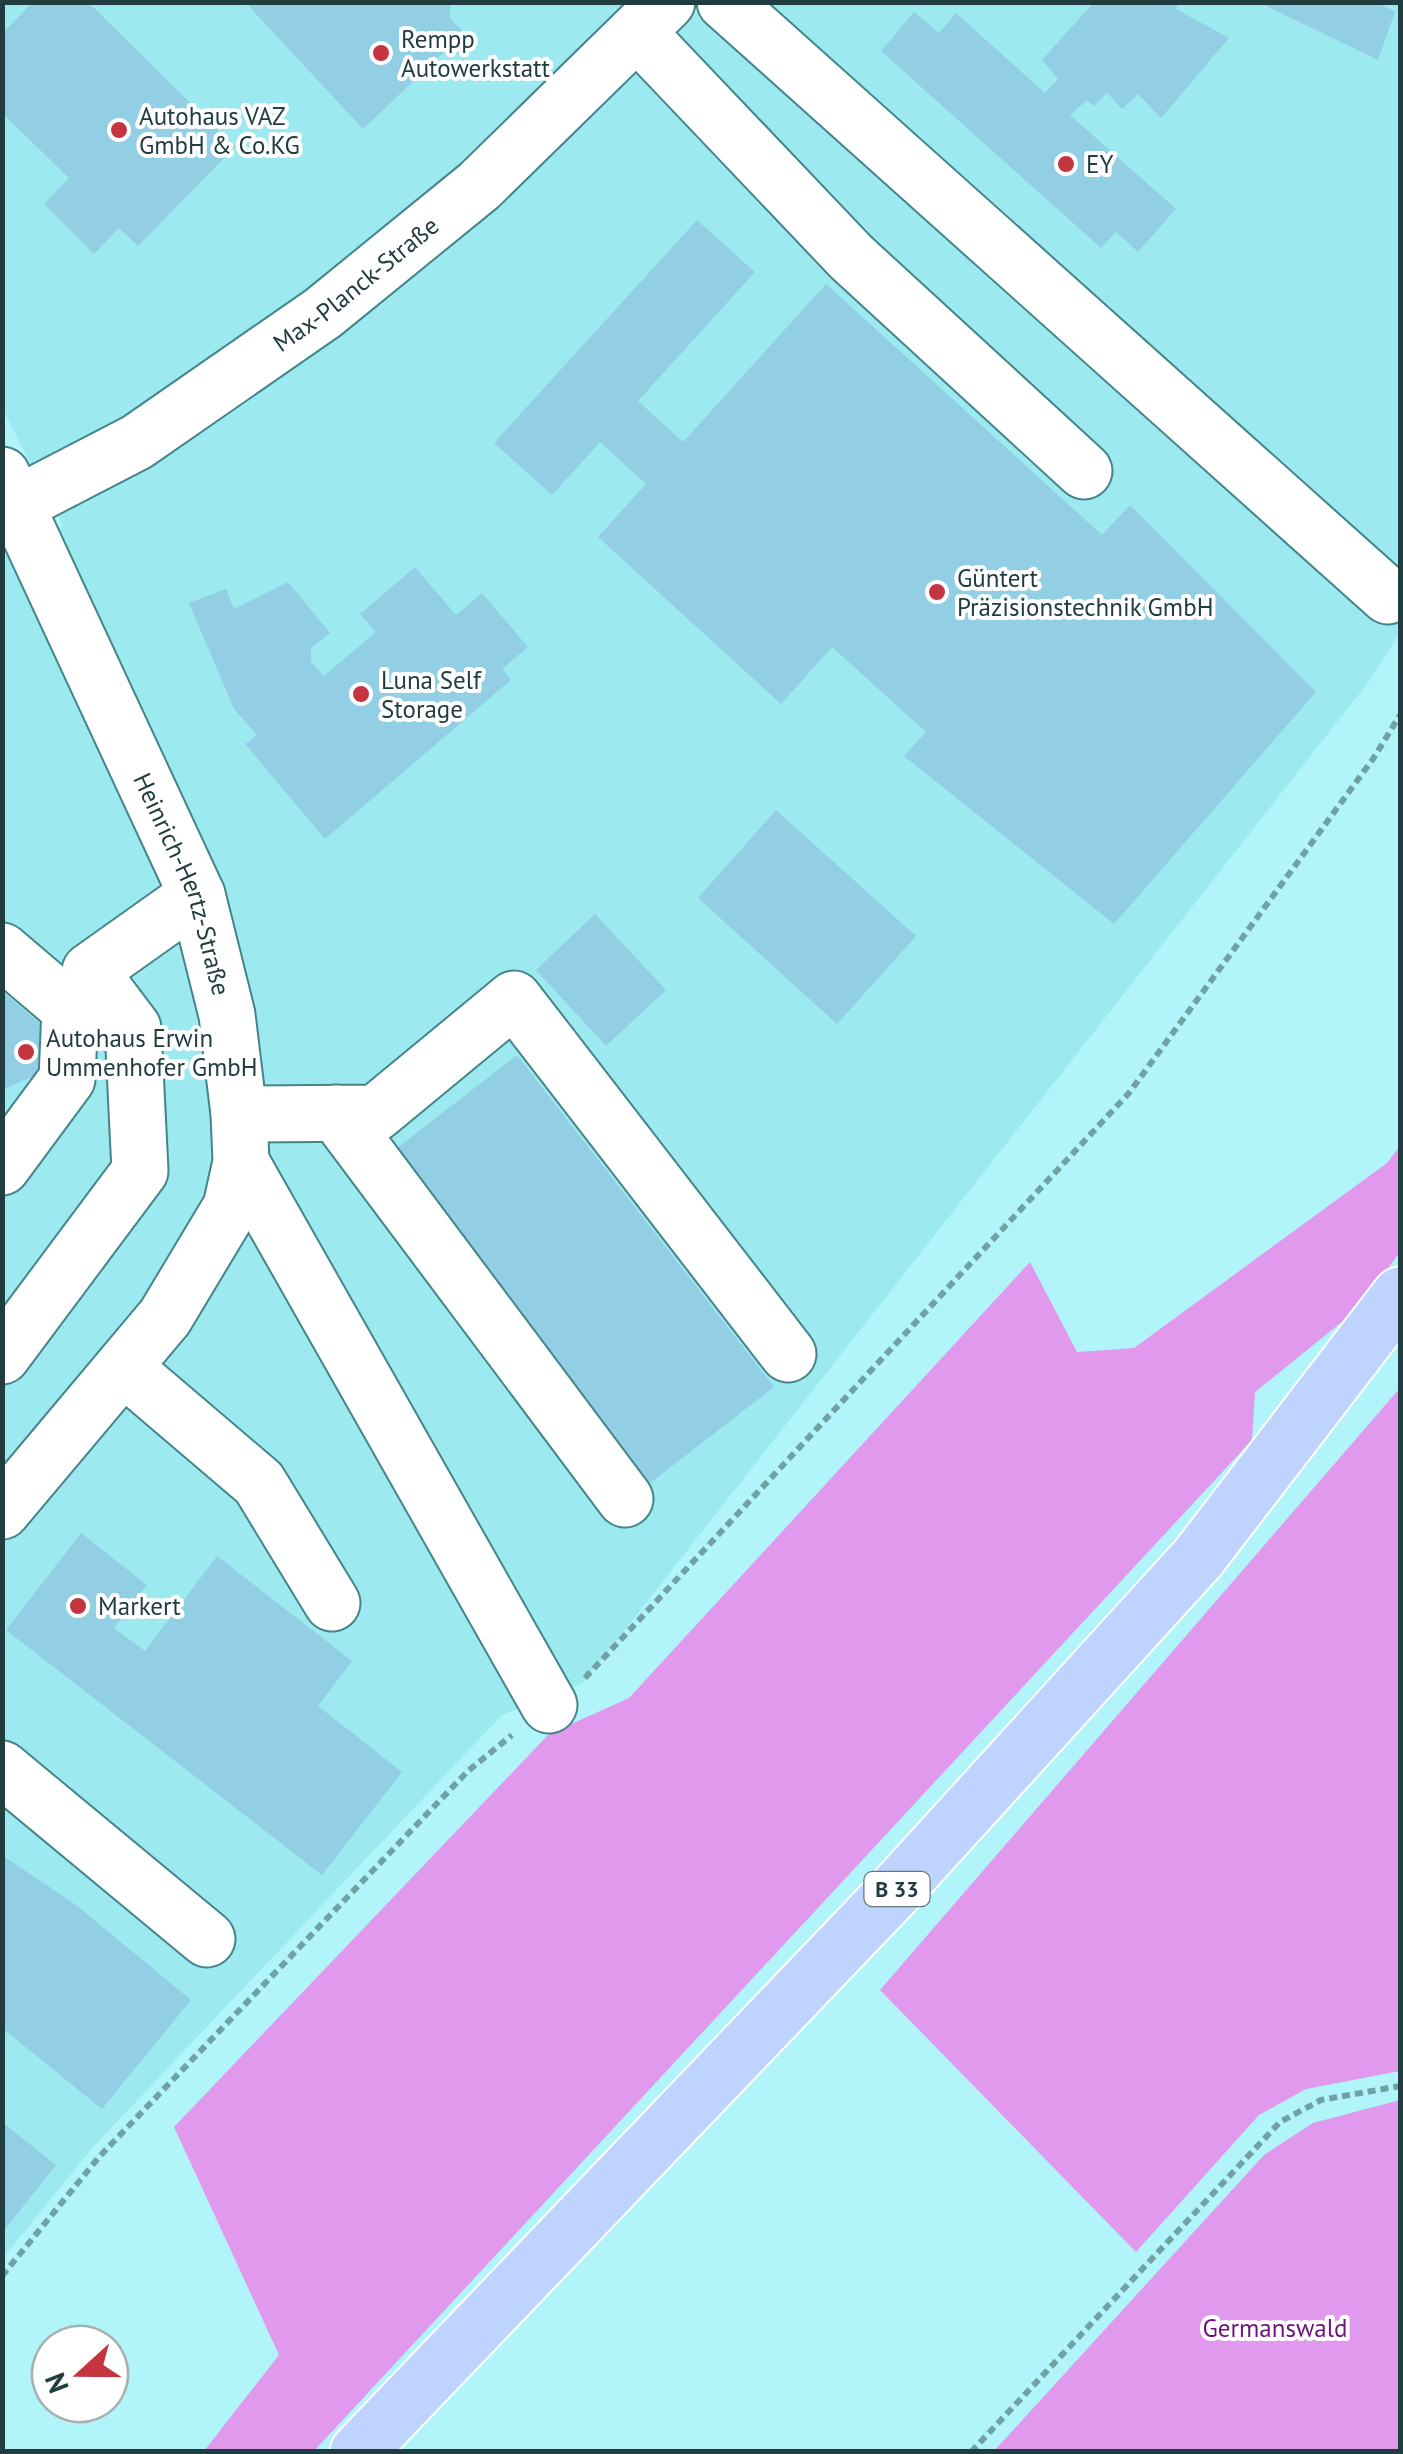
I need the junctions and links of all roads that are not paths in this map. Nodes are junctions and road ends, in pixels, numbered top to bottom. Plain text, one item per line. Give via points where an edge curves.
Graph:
1 (725, 2) edge
2 (652, 17) edge
3 (1084, 471) dead end
4 (7, 498) edge
5 (1388, 596) dead end
6 (196, 894) junction
7 (2, 951) edge
8 (71, 982) junction
9 (336, 1113) junction
10 (240, 1138) junction
11 (2, 1168) edge
12 (1400, 1295) edge
13 (788, 1354) dead end
14 (2, 1356) edge
15 (124, 1367) junction
16 (626, 1500) dead end
17 (2, 1512) edge
18 (332, 1603) dead end
19 (549, 1705) road end
20 (2, 1769) edge
21 (207, 1939) dead end
22 (358, 2452) edge

1 - 5 street
2 - 3 street via 851,257
2 - 4 street, Max-Planck-Straße via 479,186 323,312 137,442
4 - 6 street, Heinrich-Hertz-Straße
6 - 8 street
6 - 10 street, Heinrich-Hertz-Straße via 227,1015
7 - 8 street
8 - 11 street via 67,1079
8 - 14 street via 133,1028 140,1171
9 - 10 street
9 - 13 street via 376,1113 514,1000
9 - 16 street
10 - 15 street, Heinrich-Hertz-Straße via 230,1208 165,1317
10 - 19 street
12 - 22 main road, B 33 via 1198,1558 894,1892
15 - 17 street, Heinrich-Hertz-Straße
15 - 18 street via 258,1483
20 - 21 street

